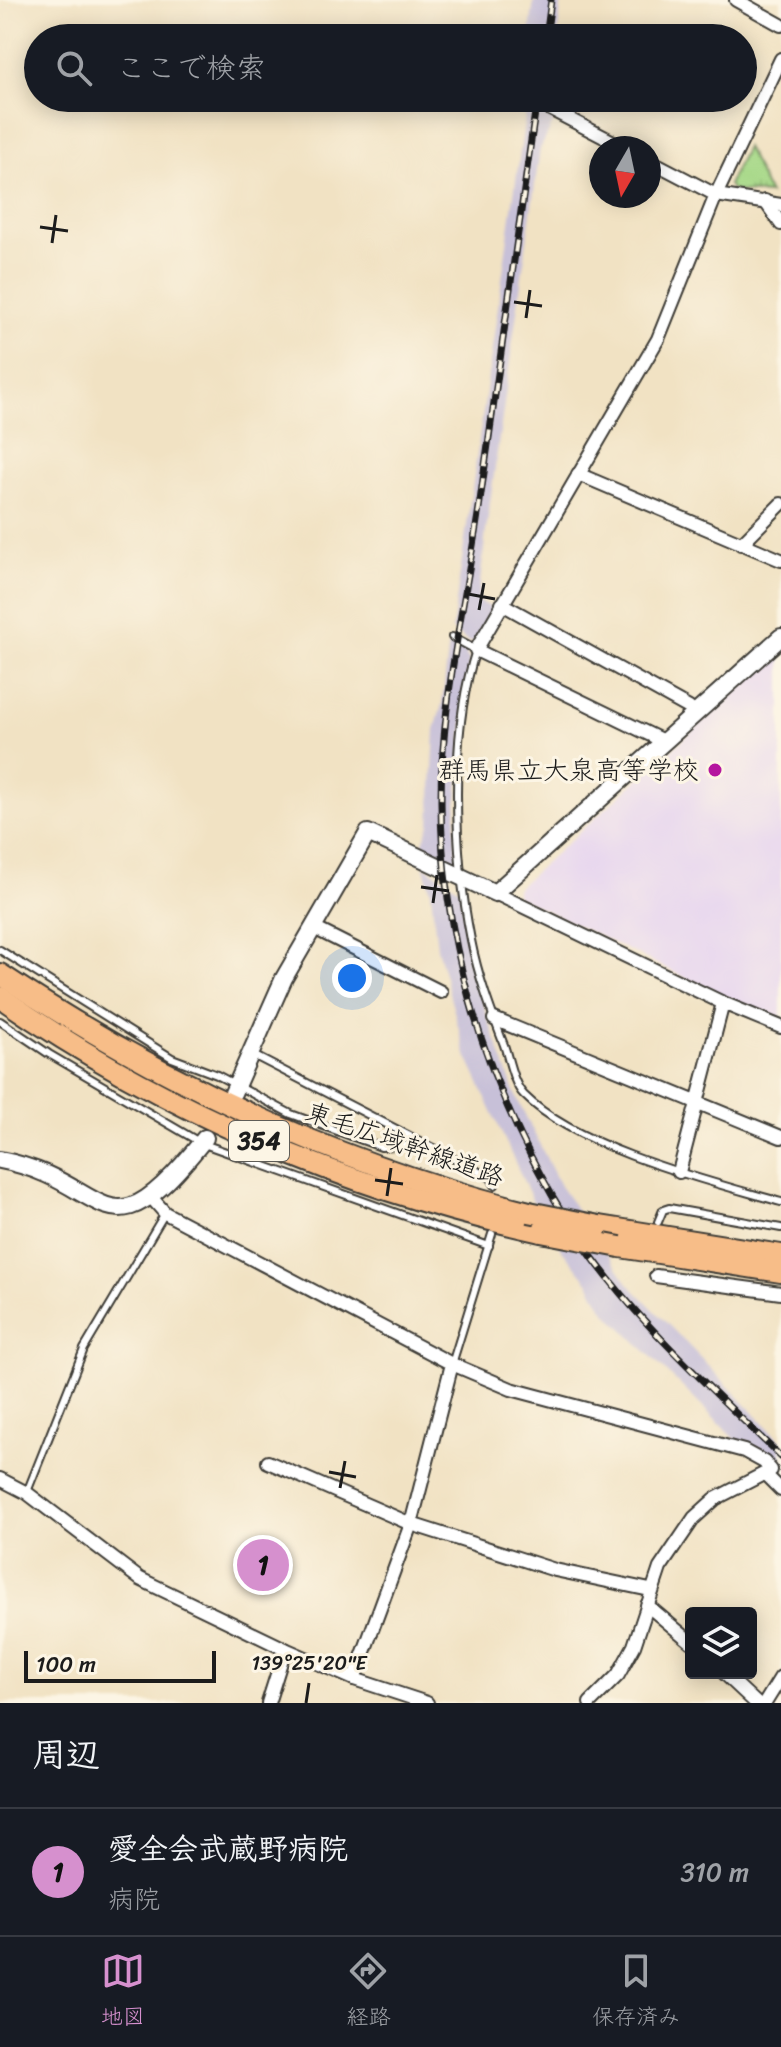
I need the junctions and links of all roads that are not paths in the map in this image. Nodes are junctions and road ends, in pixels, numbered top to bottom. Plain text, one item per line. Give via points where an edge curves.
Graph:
1 (736, 0) edge
2 (781, 25) edge
3 (781, 59) edge
4 (757, 109) edge
5 (556, 112) edge
6 (756, 112) edge
7 (602, 136) edge
8 (661, 166) edge
9 (716, 195) junction
10 (765, 201) junction
11 (781, 205) edge
12 (781, 224) edge
13 (578, 474) junction
14 (781, 504) edge
15 (741, 544) junction
16 (781, 560) edge
17 (502, 604) junction
18 (452, 637) dead end
19 (781, 637) edge
20 (476, 650) junction
21 (689, 708) dead end
22 (663, 741) junction
23 (463, 877) junction
24 (495, 893) junction
25 (312, 927) junction
26 (0, 950) edge
27 (0, 974) edge
28 (441, 992) dead end
29 (0, 997) edge
30 (723, 1003) junction
31 (494, 1019) junction
32 (0, 1021) edge
33 (781, 1027) edge
34 (251, 1054) junction
35 (235, 1089) junction
36 (696, 1102) junction
37 (781, 1137) edge
38 (203, 1141) junction
39 (425, 1144) junction
40 (0, 1160) edge
41 (679, 1172) junction
42 (495, 1185) dead end
43 (151, 1197) junction
44 (781, 1202) edge
45 (165, 1213) junction
46 (658, 1222) dead end
47 (781, 1228) edge
48 (492, 1234) dead end
49 (489, 1246) junction
50 (781, 1255) edge
51 (653, 1272) dead end
52 (781, 1272) edge
53 (781, 1293) edge
54 (452, 1364) junction
55 (268, 1462) dead end
56 (772, 1470) edge
57 (0, 1479) edge
58 (781, 1490) edge
59 (27, 1493) junction
60 (411, 1524) junction
61 (650, 1590) junction
62 (647, 1605) junction
63 (685, 1637) edge
64 (285, 1649) junction
65 (781, 1677) edge
66 (354, 1679) junction
67 (730, 1679) edge
68 (603, 1693) junction
69 (268, 1703) edge
70 (426, 1703) edge
71 (590, 1703) edge
72 (614, 1703) edge
73 (756, 1703) edge
74 (765, 1703) edge

1 - 2 street
3 - 4 street
5 - 7 street
6 - 9 street
8 - 9 street
9 - 10 street
9 - 13 street via 668,319
10 - 11 street
10 - 12 street
13 - 15 street
13 - 17 street
14 - 15 street
15 - 16 street
17 - 20 street
17 - 21 street
18 - 20 lane
19 - 22 street
20 - 22 street
20 - 23 lane via 460,764
22 - 24 street
23 - 24 street
23 - 25 street via 368,833
23 - 31 lane via 471,941
24 - 30 street
25 - 28 street
25 - 34 street
26 - 35 lane via 172,1058
27 - 50 highway, 東毛広域幹線道路 / 354, bridge via 149,1066 218,1101 376,1166 529,1212
29 - 52 highway, 東毛広域幹線道路 / 354, bridge via 113,1069 302,1160 405,1196 541,1232
30 - 33 street
30 - 36 street
31 - 36 street
31 - 41 lane via 524,1095 590,1136
32 - 38 lane
34 - 35 street
34 - 39 lane
35 - 39 lane via 381,1147
36 - 37 street
36 - 41 street
38 - 43 street
38 - 49 lane
39 - 42 lane via 491,1178
40 - 43 street via 37,1171 108,1208 125,1209
41 - 44 lane
43 - 45 street
45 - 54 street
45 - 59 lane via 84,1349
46 - 47 lane via 669,1208
48 - 49 lane
49 - 54 lane
51 - 53 street
54 - 56 street via 520,1392 744,1451
54 - 60 street
55 - 60 street
56 - 58 street
56 - 61 street via 715,1499 694,1518
57 - 59 street
59 - 64 street via 140,1579
60 - 61 street via 555,1570
60 - 66 street
61 - 62 street
62 - 63 street
62 - 68 street via 634,1646
64 - 66 street
64 - 69 street
65 - 74 street
66 - 70 street
67 - 73 street
68 - 71 street
68 - 72 street

